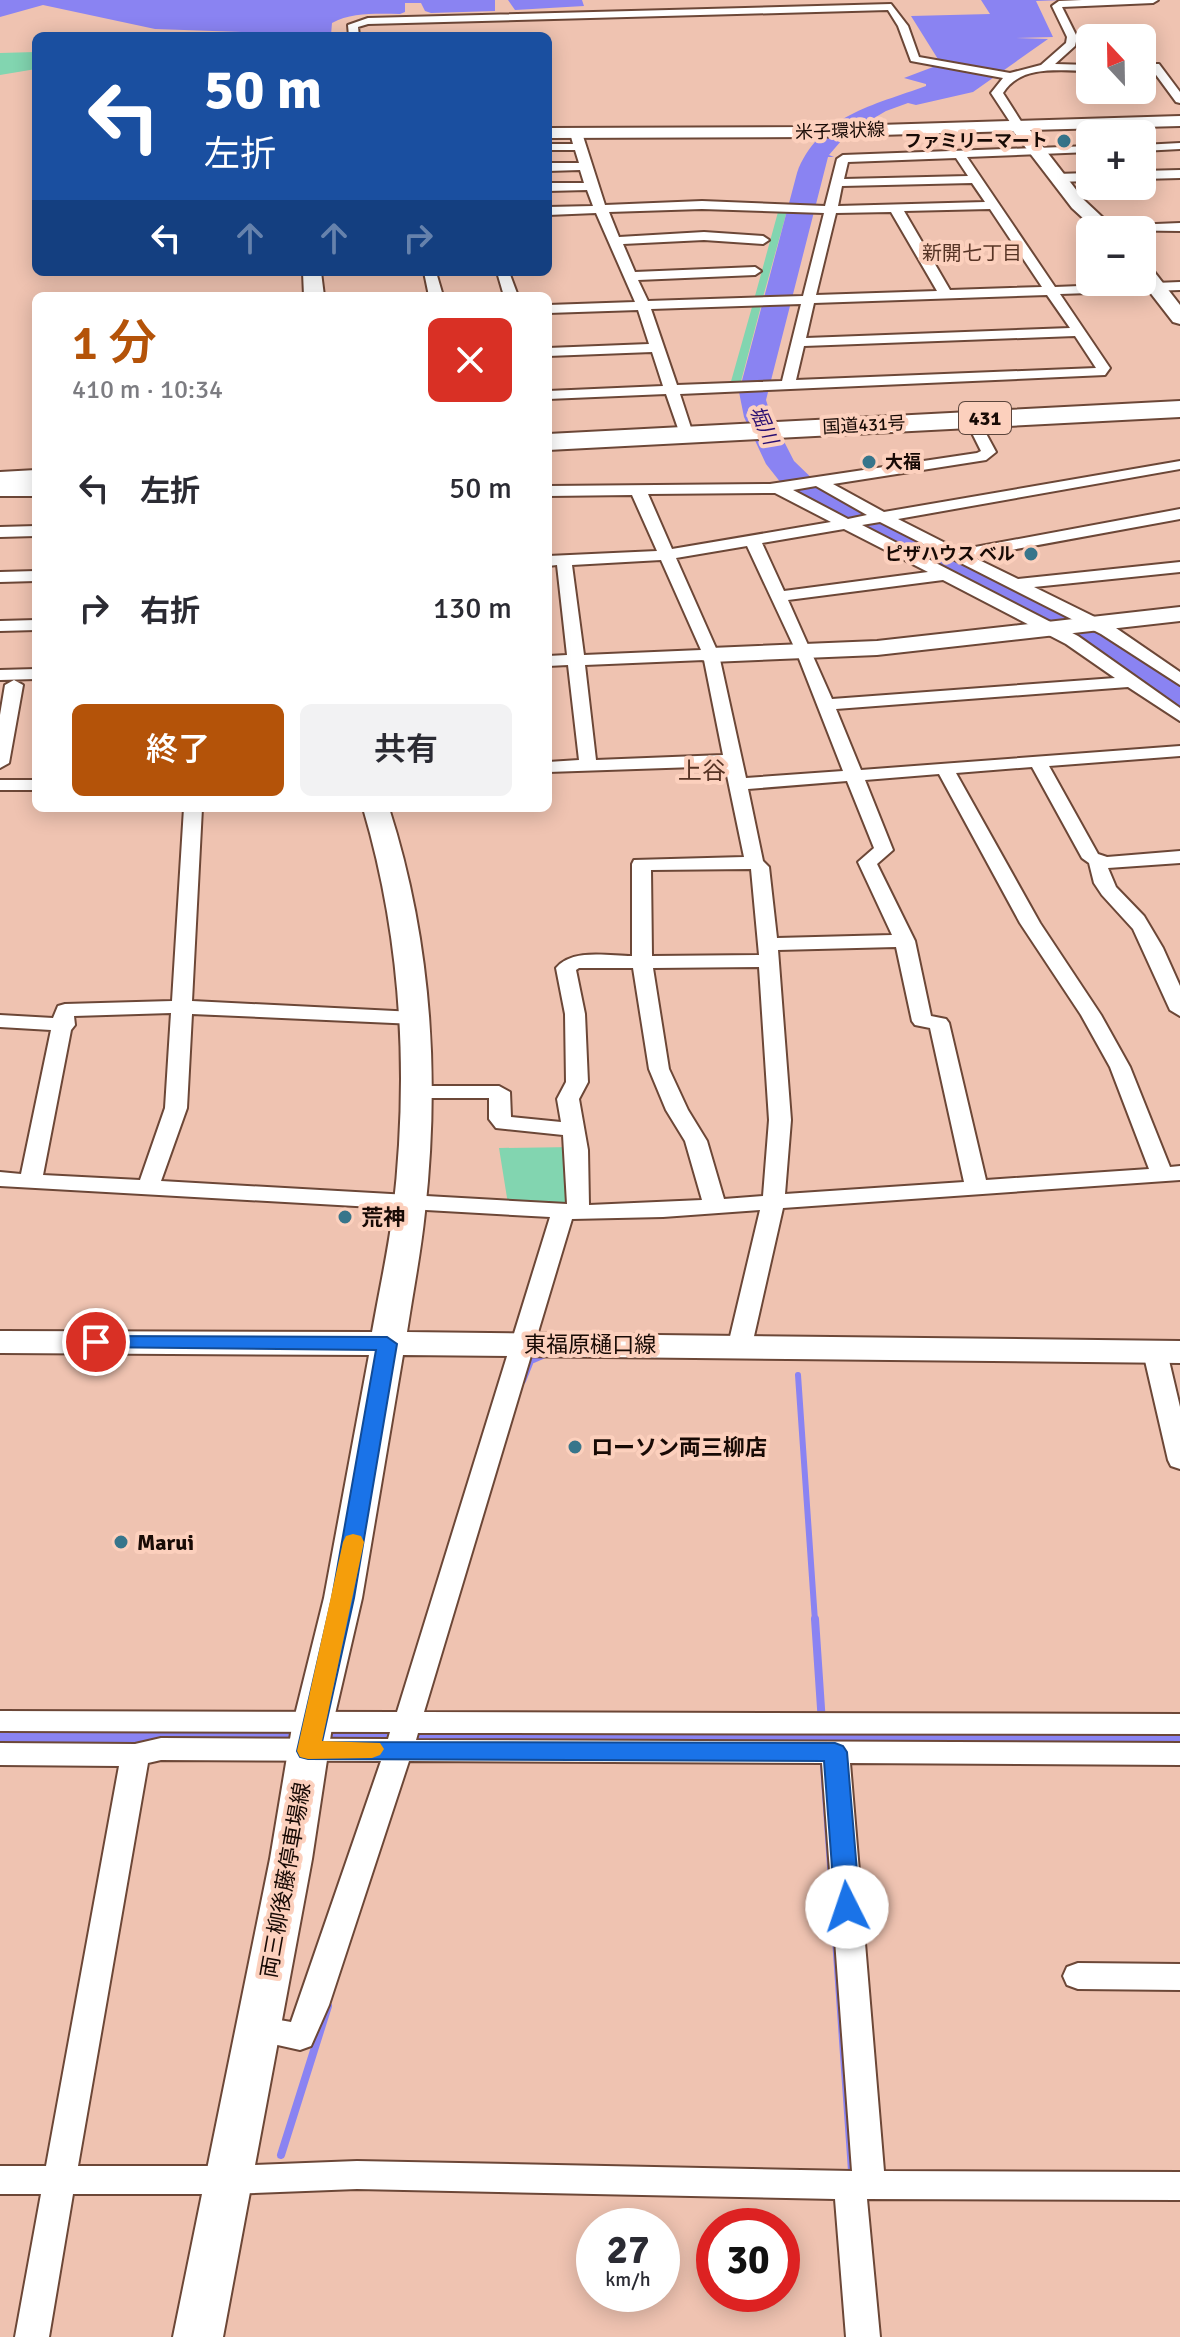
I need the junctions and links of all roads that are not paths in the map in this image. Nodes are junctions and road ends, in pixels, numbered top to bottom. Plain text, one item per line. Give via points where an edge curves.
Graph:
1 (1153, 0) edge
2 (354, 32) edge
3 (1156, 66) edge
4 (1076, 68) edge
5 (1043, 69) junction
6 (1005, 75) junction
7 (1180, 100) edge
8 (1180, 121) edge
9 (1018, 126) junction
10 (552, 134) edge
11 (578, 140) junction
12 (552, 146) edge
13 (1180, 146) edge
14 (1156, 147) edge
15 (1076, 150) edge
16 (1036, 151) junction
17 (959, 154) junction
18 (585, 166) junction
19 (552, 167) edge
20 (1176, 174) edge
21 (1156, 175) edge
22 (1076, 177) edge
23 (1056, 178) junction
24 (976, 179) junction
25 (837, 183) junction
26 (1180, 185) edge
27 (591, 186) junction
28 (552, 187) edge
29 (992, 205) junction
30 (601, 209) junction
31 (896, 209) junction
32 (824, 210) junction
33 (552, 211) edge
34 (1093, 216) edge
35 (696, 221) junction
36 (1180, 227) edge
37 (1156, 228) edge
38 (767, 236) junction
39 (616, 241) junction
40 (632, 276) junction
41 (1180, 286) edge
42 (1156, 287) joint
43 (1076, 290) edge
44 (1051, 291) junction
45 (946, 295) junction
46 (801, 301) junction
47 (751, 302) junction
48 (643, 306) junction
49 (552, 309) edge
50 (1180, 318) edge
51 (1077, 332) junction
52 (798, 342) junction
53 (657, 348) junction
54 (552, 352) edge
55 (782, 386) junction
56 (670, 390) junction
57 (552, 395) edge
58 (1180, 409) edge
59 (1180, 424) edge
60 (978, 431) junction
61 (792, 433) junction
62 (686, 434) junction
63 (741, 436) junction
64 (552, 442) edge
65 (552, 450) edge
66 (1180, 465) edge
67 (32, 470) edge
68 (0, 472) edge
69 (32, 478) edge
70 (0, 480) edge
71 (820, 483) junction
72 (779, 488) junction
73 (638, 490) junction
74 (0, 491) edge
75 (32, 491) edge
76 (552, 491) edge
77 (1180, 514) edge
78 (881, 517) junction
79 (842, 524) junction
80 (32, 531) edge
81 (0, 532) edge
82 (753, 541) junction
83 (667, 555) junction
84 (956, 555) junction
85 (556, 560) edge
86 (1180, 567) edge
87 (943, 575) junction
88 (32, 576) edge
89 (0, 577) edge
90 (1015, 585) junction
91 (779, 596) junction
92 (1180, 614) edge
93 (1095, 624) junction
94 (32, 625) edge
95 (0, 626) edge
96 (1047, 629) junction
97 (804, 651) junction
98 (711, 655) junction
99 (575, 660) junction
100 (552, 661) edge
101 (32, 675) edge
102 (1179, 678) edge
103 (5, 682) edge
104 (1131, 682) junction
105 (32, 684) edge
106 (824, 705) junction
107 (1180, 716) edge
108 (1180, 751) edge
109 (734, 760) junction
110 (1038, 762) junction
111 (0, 763) edge
112 (588, 764) junction
113 (552, 767) edge
114 (945, 769) junction
115 (853, 776) junction
116 (739, 784) junction
117 (0, 785) edge
118 (32, 785) edge
119 (193, 812) edge
120 (377, 812) edge
121 (1180, 857) edge
122 (1098, 862) junction
123 (754, 863) junction
124 (905, 941) junction
125 (769, 953) junction
126 (642, 962) junction
127 (180, 1007) junction
128 (1180, 1010) edge
129 (415, 1018) junction
130 (0, 1021) edge
131 (65, 1025) junction
132 (417, 1092) junction
133 (571, 1129) junction
134 (1171, 1173) edge
135 (0, 1179) edge
136 (31, 1181) junction
137 (976, 1187) junction
138 (148, 1188) junction
139 (410, 1202) junction
140 (773, 1202) junction
141 (715, 1206) junction
142 (570, 1212) junction
143 (0, 1342) edge
144 (387, 1344) junction
145 (521, 1344) junction
146 (740, 1345) junction
147 (1168, 1352) edge
148 (1180, 1460) edge
149 (0, 1721) edge
150 (1180, 1724) edge
151 (403, 1735) junction
152 (311, 1737) junction
153 (835, 1752) junction
154 (0, 1754) edge
155 (1180, 1754) edge
156 (135, 1755) junction
157 (1078, 1976) dead end
158 (1180, 1977) edge
159 (257, 2029) junction
160 (0, 2180) edge
161 (62, 2180) junction
162 (227, 2180) junction
163 (860, 2185) junction
164 (1180, 2186) edge
165 (32, 2337) edge
166 (198, 2337) edge
167 (863, 2337) edge

1 - 5 street via 1059,4 1071,44
2 - 6 street via 353,25 368,21 891,7 912,55 924,62
3 - 7 street via 1161,66
4 - 5 street
5 - 6 street
6 - 9 street via 997,93
8 - 9 main road, 米子環状線
9 - 11 main road, 米子環状線
9 - 16 main road
10 - 11 main road, 米子環状線
11 - 12 street
11 - 18 street
13 - 14 street
15 - 16 street
16 - 17 street
16 - 23 main road
17 - 24 street
17 - 25 street via 846,158 841,160
18 - 19 street
18 - 27 street
20 - 21 street
20 - 26 street
22 - 23 street
23 - 34 main road
24 - 25 street
24 - 29 street
25 - 32 street
27 - 28 street
27 - 30 street
29 - 31 street
29 - 44 street
30 - 33 street
30 - 35 street
30 - 39 street
31 - 32 street
31 - 45 street
32 - 38 street
32 - 46 street
35 - 38 street
35 - 38 street
35 - 39 street
36 - 37 street
38 - 40 street
38 - 47 street
39 - 40 street
40 - 48 street
41 - 42 street
42 - 50 main road
43 - 44 street
44 - 45 street
44 - 51 street
45 - 46 street
46 - 47 street
46 - 52 street
47 - 48 street
48 - 49 street
48 - 53 street
51 - 52 street
51 - 55 street via 1103,368 1100,372
52 - 55 street
53 - 54 street
53 - 56 street
55 - 56 street
56 - 57 street
56 - 62 street
58 - 61 highway, 国道431号 / 431
59 - 60 highway, 国道431号 / 431
60 - 61 highway, 国道431号 / 431
60 - 71 street via 989,452 985,457
61 - 63 highway, 国道431号 / 431
62 - 63 highway, 国道431号 / 431
62 - 64 highway, 国道431号 / 431
63 - 65 highway, 国道431号 / 431
66 - 78 street
67 - 68 highway
69 - 70 highway
71 - 72 street
71 - 78 street
72 - 73 street
72 - 79 street
73 - 76 street
73 - 83 street
74 - 75 street
77 - 84 street
78 - 79 street
78 - 84 street
79 - 82 street
79 - 87 street
80 - 81 street
82 - 83 street
82 - 91 street
83 - 85 street
83 - 98 street
84 - 90 street
85 - 99 street
86 - 90 street
87 - 91 street
87 - 96 street
88 - 89 street
90 - 93 street
91 - 97 street
92 - 93 main road
93 - 96 main road
93 - 102 street
94 - 95 street
96 - 97 main road
96 - 104 street via 1072,640
97 - 98 main road
97 - 106 street
98 - 99 street
98 - 109 street
99 - 100 street
99 - 112 street
101 - 103 street
103 - 105 street
103 - 111 street
104 - 106 street
104 - 107 street
106 - 115 street
108 - 110 street
109 - 112 street
109 - 116 street
110 - 114 street
110 - 122 street
112 - 113 street
114 - 115 street
114 - 134 street via 1030,923 1091,1015
115 - 116 street
115 - 124 street via 884,850 867,862
116 - 123 street
117 - 118 street
119 - 127 street
120 - 129 main road, 両三柳後藤停車場線 via 409,945
121 - 122 street
122 - 128 street via 1112,898 1141,926
123 - 125 street via 760,867
123 - 126 street via 641,864
124 - 125 street
124 - 137 street via 922,1021 939,1023
125 - 126 street
125 - 140 street via 780,1120
126 - 133 street via 575,962 566,968 575,1014 577,1084 568,1099
126 - 141 street via 659,1069 696,1141
127 - 129 street
127 - 131 street via 74,1008 65,1010
127 - 138 street via 176,1108
129 - 132 main road, 両三柳後藤停車場線
130 - 131 street
131 - 136 street
132 - 133 street via 499,1092 504,1123
132 - 139 main road, 両三柳後藤停車場線
133 - 142 street via 577,1150
134 - 137 street
135 - 136 street
136 - 138 street
137 - 140 street
138 - 139 street
139 - 142 street
139 - 144 main road, 両三柳後藤停車場線
140 - 141 street
140 - 146 street
141 - 142 street
142 - 145 street
143 - 144 main road, 東福原樋口線
144 - 145 main road, 東福原樋口線
144 - 152 main road, 両三柳後藤停車場線 via 343,1598
145 - 146 main road, 東福原樋口線
145 - 151 street
146 - 147 main road, 東福原樋口線
147 - 148 street
149 - 152 street
150 - 151 street
151 - 152 street
151 - 153 street
151 - 159 street via 300,2037
152 - 156 street
152 - 159 main road, 両三柳後藤停車場線
153 - 155 street
153 - 163 street
154 - 156 street
156 - 161 street
157 - 158 street
159 - 162 main road, 両三柳後藤停車場線
160 - 161 street
161 - 162 street
161 - 165 street
162 - 163 street via 357,2175
162 - 166 main road, 両三柳後藤停車場線
163 - 164 street
163 - 167 street

